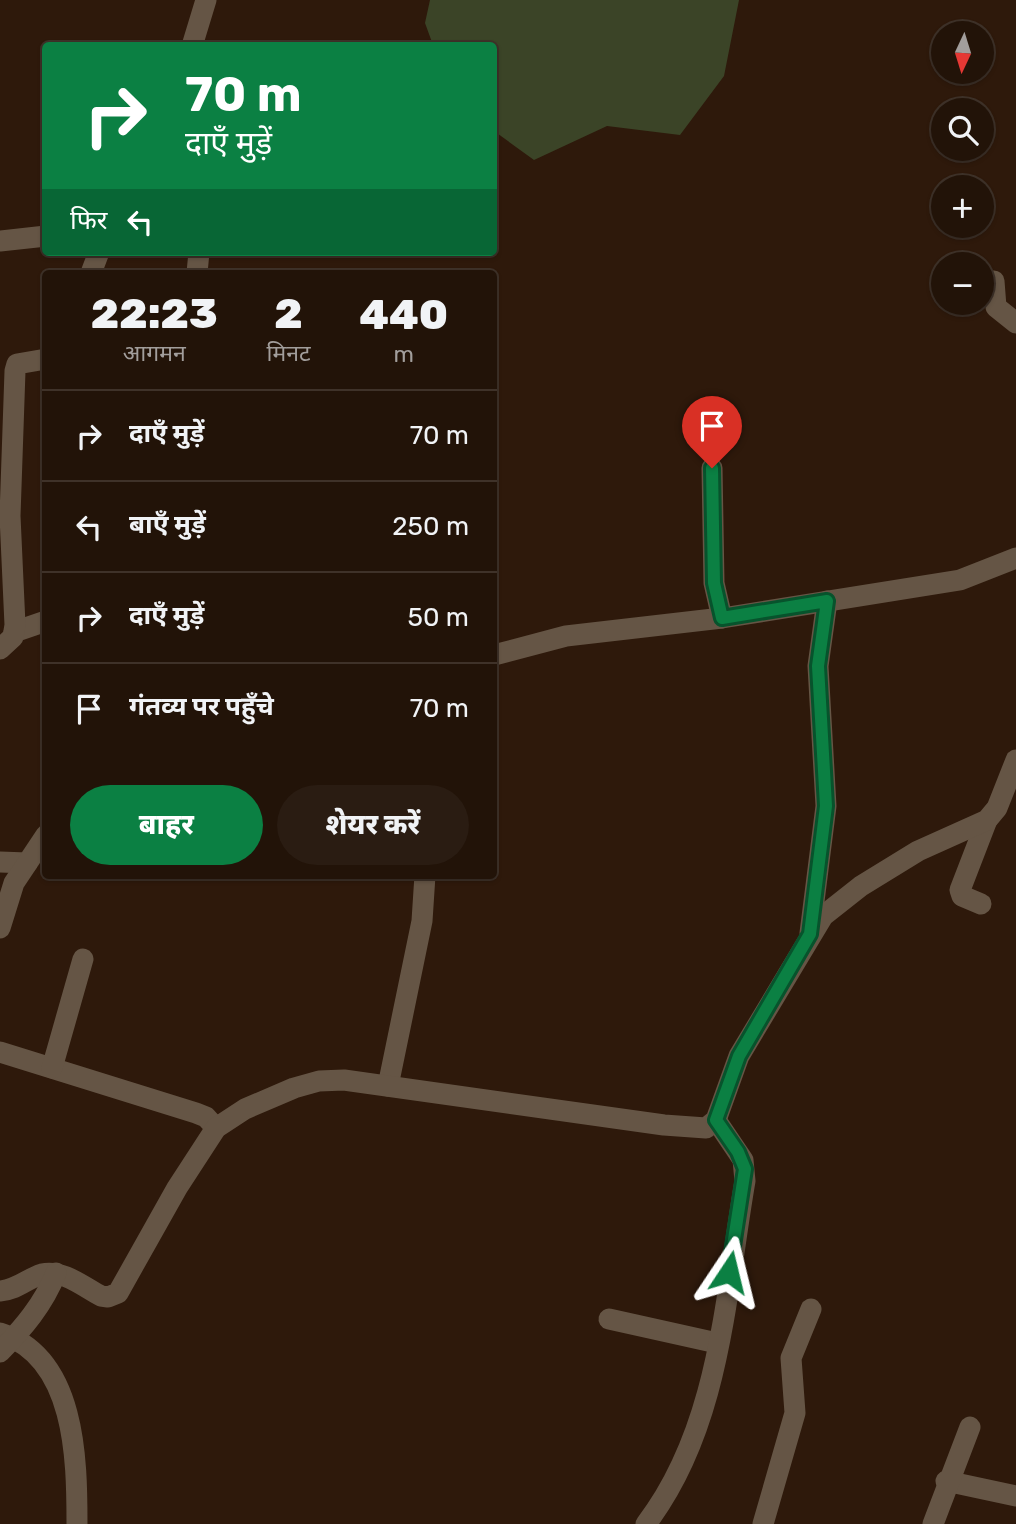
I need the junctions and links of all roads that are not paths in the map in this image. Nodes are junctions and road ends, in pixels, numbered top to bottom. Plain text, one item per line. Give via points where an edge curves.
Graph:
1 (206, 0) edge
2 (193, 42) edge
3 (42, 236) edge
4 (0, 241) edge
5 (994, 281) edge
6 (1016, 281) edge
7 (994, 300) edge
8 (1016, 323) edge
9 (42, 360) edge
10 (8, 365) edge
11 (712, 468) dead end
12 (1016, 558) edge
13 (827, 601) junction
14 (722, 618) junction
15 (42, 622) edge
16 (14, 632) junction
17 (0, 649) edge
18 (497, 654) edge
19 (1016, 760) edge
20 (987, 820) junction
21 (42, 841) edge
22 (0, 862) edge
23 (27, 863) junction
24 (425, 879) edge
25 (981, 904) dead end
26 (0, 928) edge
27 (810, 934) junction
28 (83, 959) dead end
29 (0, 1052) edge
30 (51, 1068) junction
31 (388, 1086) junction
32 (716, 1120) junction
33 (216, 1128) junction
34 (56, 1273) junction
35 (0, 1291) edge
36 (811, 1309) dead end
37 (609, 1319) dead end
38 (5, 1341) edge
39 (718, 1343) junction
40 (970, 1427) dead end
41 (946, 1482) junction
42 (1016, 1496) edge
43 (77, 1524) edge
44 (646, 1524) edge
45 (763, 1524) edge
46 (933, 1524) edge

1 - 2 street
3 - 4 street
5 - 6 street
7 - 8 street
9 - 10 street
10 - 16 street
11 - 14 street via 714,583
12 - 13 street via 960,580
13 - 14 street
13 - 27 street via 818,666 826,806
14 - 18 street via 566,636
15 - 16 street
16 - 17 street
19 - 20 street via 997,808
20 - 25 street via 960,890 962,896
20 - 27 street via 918,851 861,886 823,916
21 - 23 street
22 - 23 street
23 - 26 street
24 - 31 street via 422,921
27 - 32 street via 739,1056
28 - 30 street
29 - 30 street
30 - 33 street via 196,1113
31 - 32 street via 664,1125 706,1128
31 - 33 street via 319,1081 245,1108
32 - 39 street via 745,1169
33 - 34 street via 118,1293 101,1296
34 - 35 street
34 - 38 street via 46,1297
36 - 45 street via 790,1358 795,1413
37 - 39 street
38 - 43 street via 41,1361 67,1413 74,1446
39 - 44 street via 691,1448
40 - 41 street
41 - 42 street
41 - 46 street

